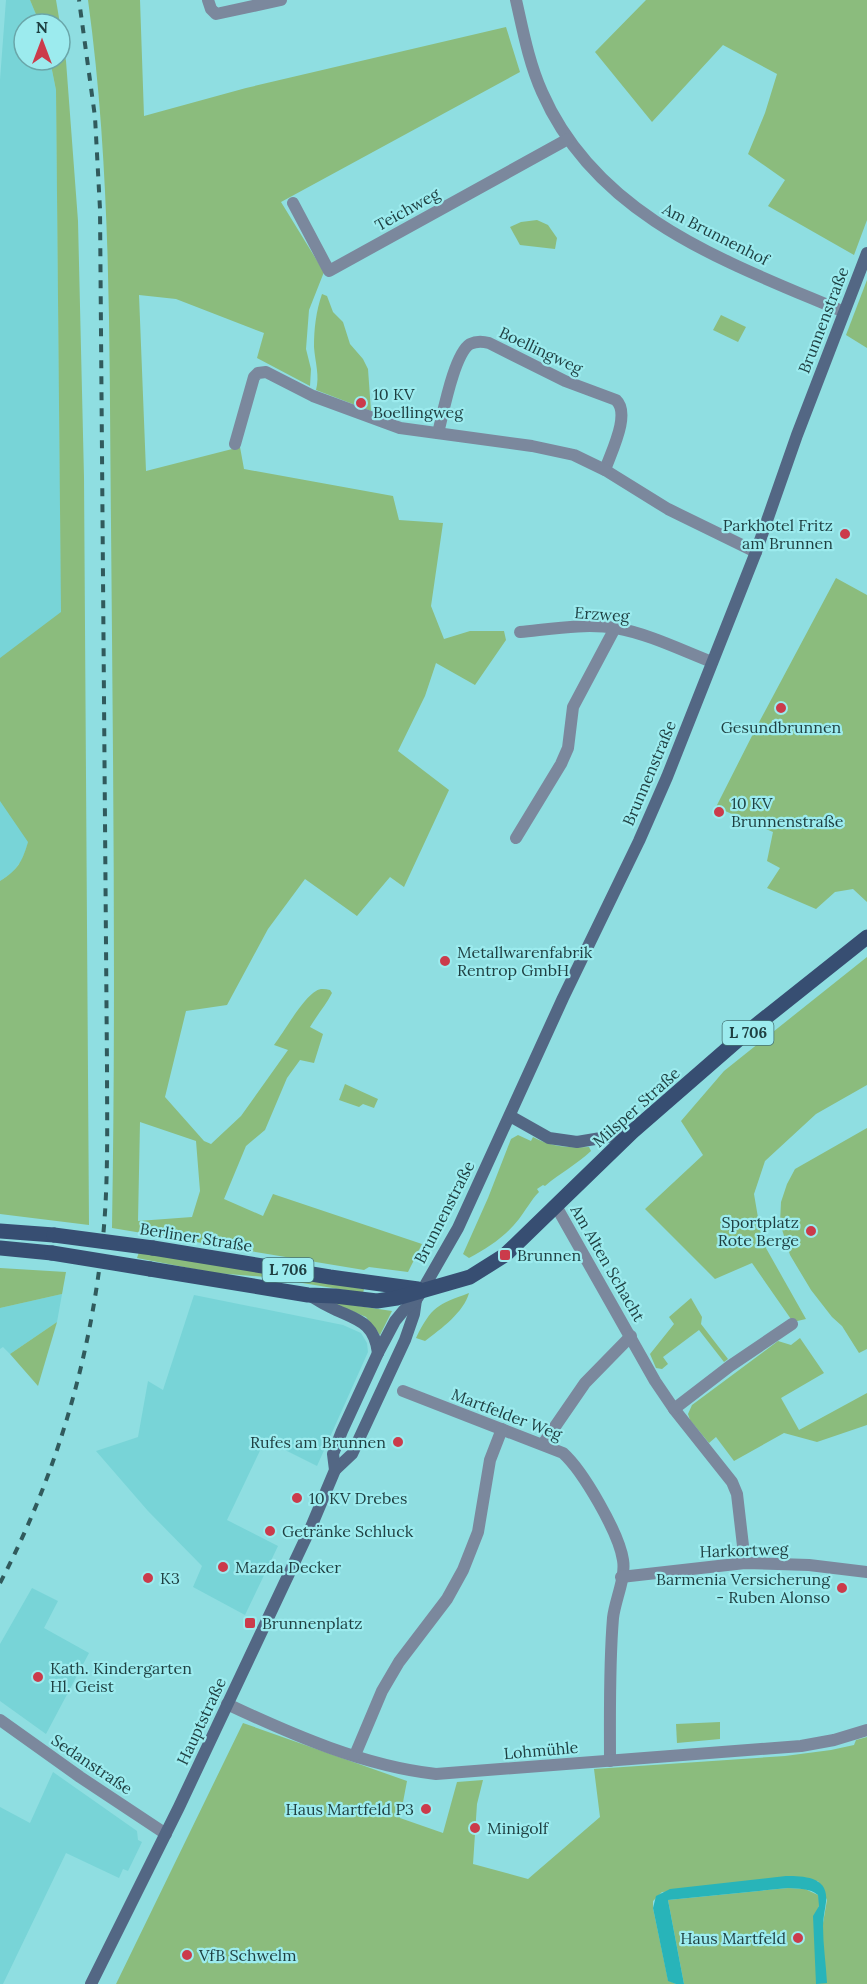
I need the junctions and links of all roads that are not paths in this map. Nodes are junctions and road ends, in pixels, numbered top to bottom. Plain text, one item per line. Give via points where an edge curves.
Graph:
1 (208, 0) edge
2 (282, 0) edge
3 (516, 0) edge
4 (568, 139) junction
5 (293, 203) dead end
6 (867, 253) edge
7 (844, 312) junction
8 (438, 433) junction
9 (235, 444) dead end
10 (605, 470) junction
11 (756, 552) junction
12 (615, 628) junction
13 (520, 632) dead end
14 (712, 662) junction
15 (516, 838) dead end
16 (867, 938) edge
17 (510, 1116) junction
18 (632, 1132) junction
19 (556, 1206) junction
20 (0, 1231) edge
21 (0, 1248) edge
22 (308, 1295) junction
23 (420, 1295) junction
24 (792, 1324) dead end
25 (630, 1336) junction
26 (378, 1353) junction
27 (403, 1391) dead end
28 (674, 1409) junction
29 (502, 1429) junction
30 (543, 1444) junction
31 (334, 1470) junction
32 (745, 1563) junction
33 (867, 1572) edge
34 (621, 1577) junction
35 (227, 1704) junction
36 (0, 1720) edge
37 (867, 1730) edge
38 (355, 1755) junction
39 (610, 1761) junction
40 (166, 1834) junction
41 (91, 1984) edge

1 - 2 street via 216,14
3 - 4 street, Am Brunnenhof via 542,92
4 - 5 street, Teichweg via 329,271
4 - 7 street, Am Brunnenhof via 609,186 642,213 733,264
6 - 7 main road, Brunnenstraße
7 - 11 main road, Brunnenstraße
8 - 9 street via 400,428 359,414 262,372 254,377
8 - 10 street via 574,455
8 - 10 street, Boellingweg via 461,354 469,345 483,341 621,404 623,416
10 - 11 street via 668,509
11 - 14 main road, Brunnenstraße
12 - 13 street, Erzweg via 564,627
12 - 14 street, Erzweg
12 - 15 street via 573,707 568,748 561,764
14 - 17 main road, Brunnenstraße via 662,788
16 - 18 main road, Milsper Straße / L 706 via 741,1038
17 - 18 main road via 549,1138 577,1142
17 - 23 main road, Brunnenstraße via 458,1228
18 - 19 main road, Milsper Straße / L 706
19 - 23 main road, Milsper Straße / L 706 via 505,1255 470,1277
19 - 25 street, Am Alten Schacht
20 - 23 main road, Berliner Straße / L 706, bridge via 153,1248
21 - 22 main road, L 706, bridge
22 - 23 main road, L 706 via 377,1301
22 - 26 main road, L 706 via 362,1321 372,1331
23 - 26 main road, Hauptstraße via 395,1321
23 - 31 main road, Hauptstraße via 405,1340 352,1454
24 - 28 street
25 - 28 street, Am Alten Schacht
25 - 30 street, Am Alten Schacht via 585,1383
26 - 31 main road, Hauptstraße via 333,1454
27 - 29 street, Martfelder Weg
28 - 32 street, Am Alten Schacht via 732,1482 737,1494
29 - 30 street, Martfelder Weg
29 - 38 street via 490,1460 478,1532 463,1570 382,1691
30 - 34 street, Martfelder Weg via 575,1464 591,1489 621,1547
31 - 35 main road, Hauptstraße
32 - 33 street, Harkortweg
32 - 34 street, Harkortweg
34 - 39 street, Martfelder Weg via 610,1647
35 - 38 street, Lohmühle via 295,1735
35 - 40 main road, Hauptstraße
36 - 40 street, Sedanstraße
37 - 39 street, Lohmühle via 801,1746
38 - 39 street, Lohmühle via 386,1766 436,1774
40 - 41 main road, Hauptstraße

